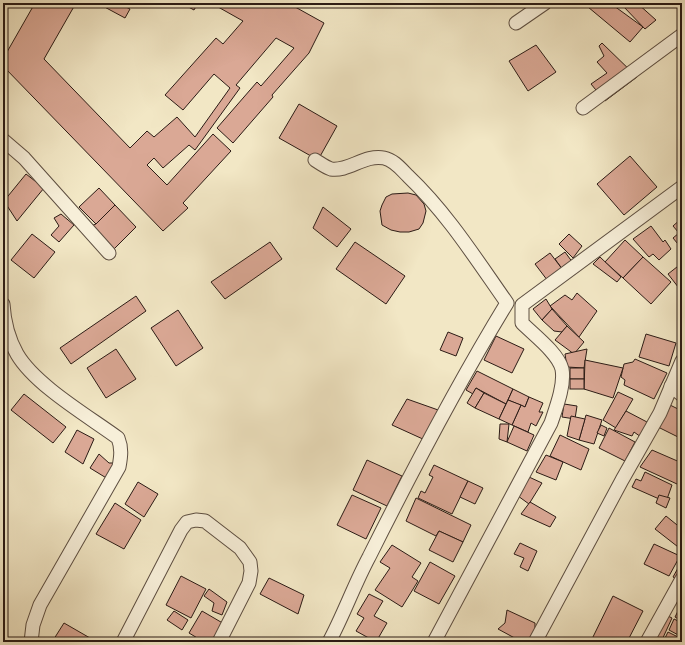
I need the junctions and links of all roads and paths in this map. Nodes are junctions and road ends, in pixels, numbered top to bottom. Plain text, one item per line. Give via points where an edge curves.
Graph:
1 (545, 3) edge
2 (516, 23) dead end
3 (682, 35) edge
4 (583, 108) dead end
5 (3, 140) edge
6 (315, 160) dead end
7 (682, 187) edge
8 (109, 253) dead end
9 (507, 303) junction
10 (3, 304) edge
11 (522, 305) junction
12 (682, 361) edge
13 (671, 386) junction
14 (682, 395) edge
15 (682, 578) edge
16 (31, 642) edge
17 (123, 642) edge
18 (219, 642) edge
19 (328, 642) edge
20 (434, 642) edge
21 (535, 642) edge
22 (647, 642) edge

1 - 2 street
3 - 4 street
5 - 8 street via 24,158
6 - 9 street via 332,169 378,157 395,163 419,186 462,236
7 - 11 street
9 - 11 street
9 - 19 street via 407,483
10 - 16 street via 8,333 17,354 31,372 57,395 118,438 122,456 119,467 40,605 33,625
11 - 20 street via 522,323 550,350 562,369 560,396 551,423
12 - 13 street
13 - 14 street
13 - 21 street via 660,413
15 - 22 street
17 - 18 street via 181,530 187,522 196,520 205,521 240,548 250,562 249,583

